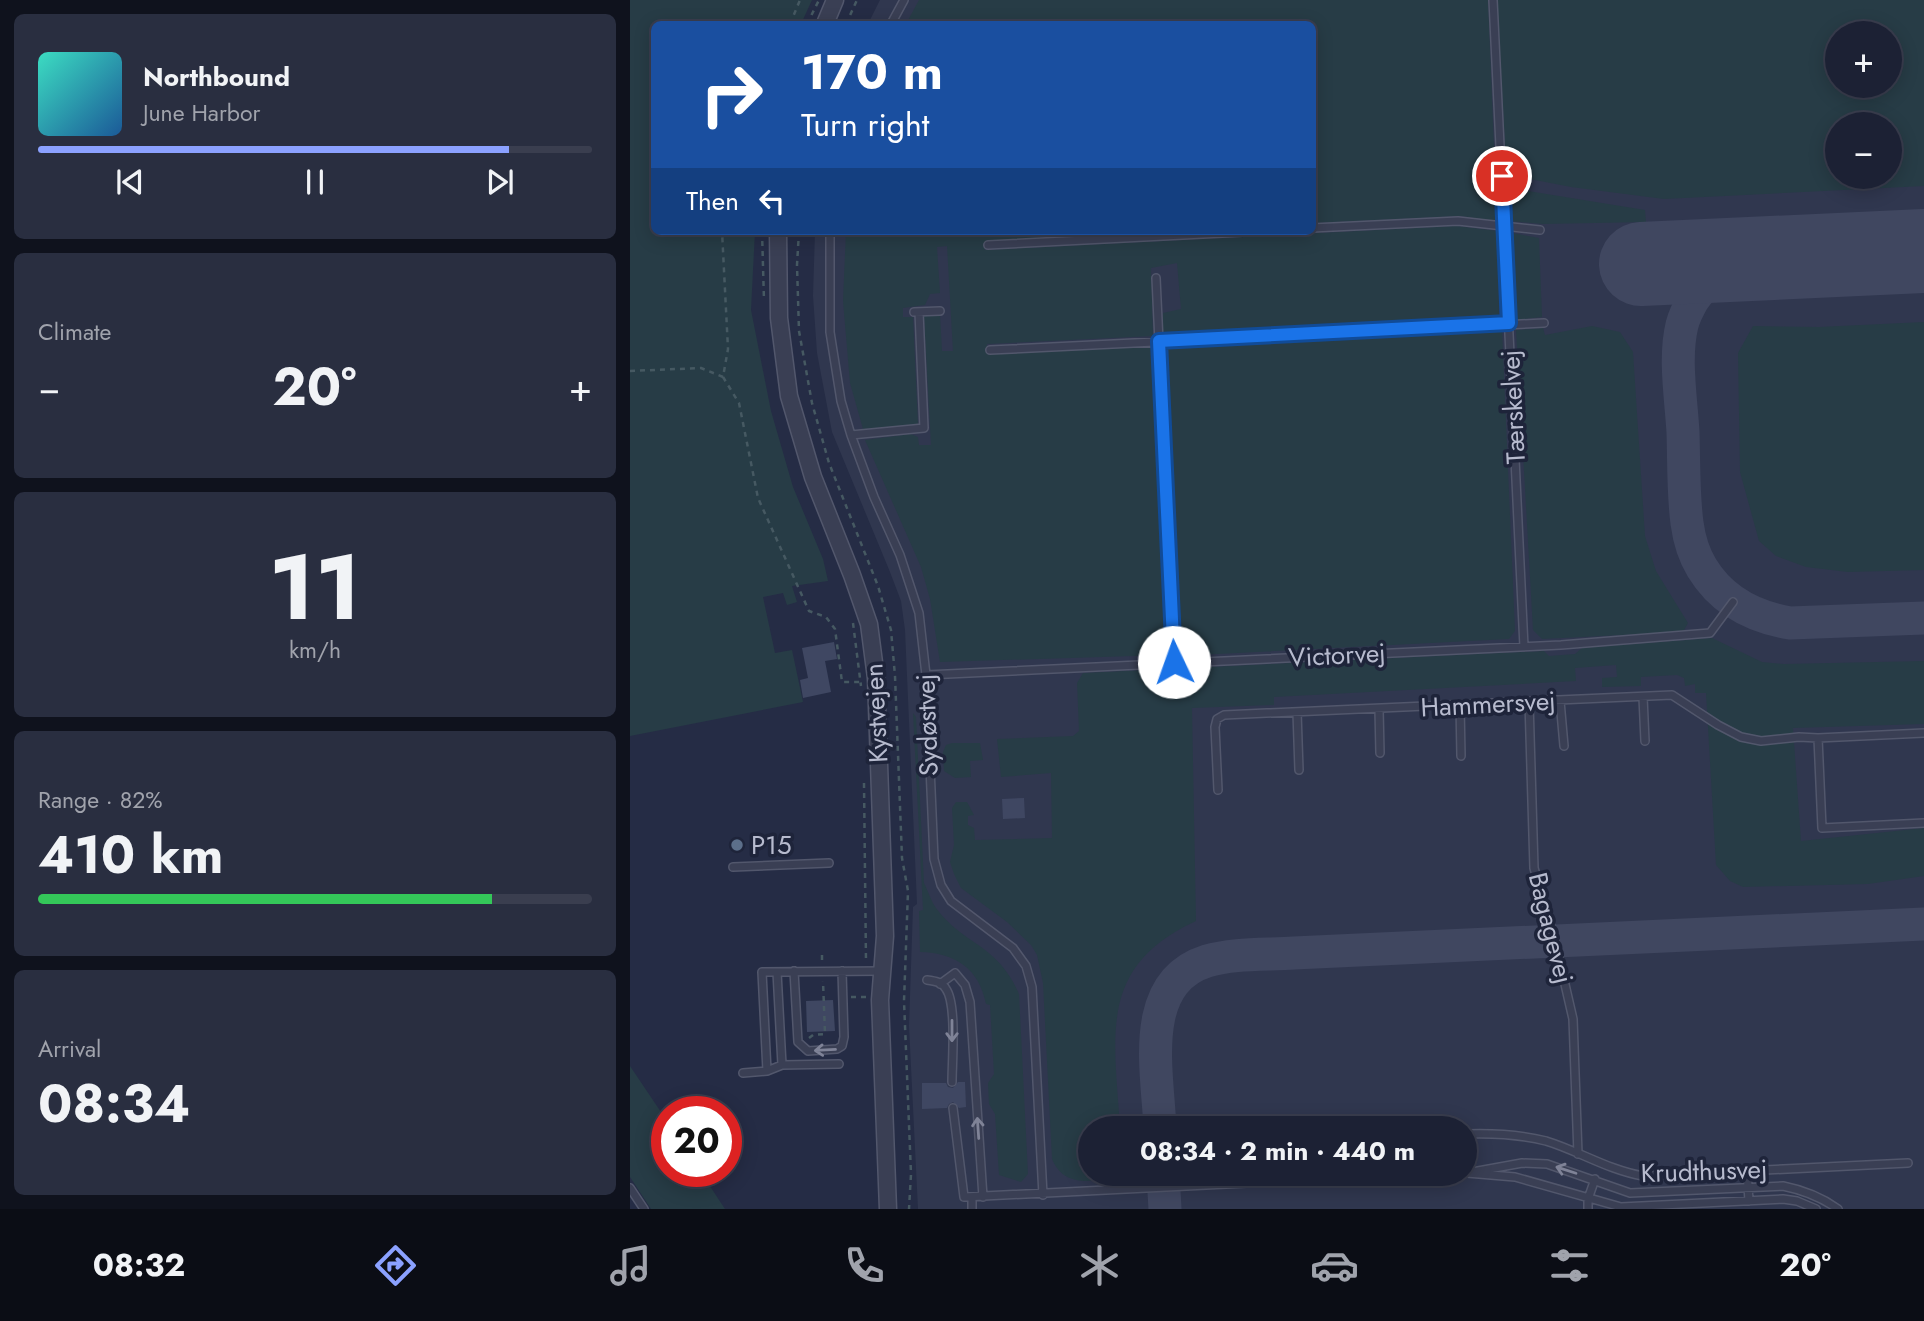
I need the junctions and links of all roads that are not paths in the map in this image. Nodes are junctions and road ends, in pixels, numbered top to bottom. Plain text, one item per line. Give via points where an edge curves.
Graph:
1 (835, 0) edge
2 (904, 0) edge
3 (1493, 0) edge
4 (826, 21) edge
5 (893, 21) edge
6 (1504, 227) junction
7 (1316, 229) edge
8 (1540, 230) dead end
9 (778, 235) edge
10 (830, 235) edge
11 (1184, 235) edge
12 (988, 245) dead end
13 (1156, 278) dead end
14 (940, 311) dead end
15 (1509, 323) junction
16 (1544, 323) dead end
17 (1159, 341) junction
18 (990, 349) dead end
19 (851, 435) junction
20 (1733, 602) dead end
21 (1524, 647) junction
22 (1174, 662) junction
23 (926, 675) junction
24 (1643, 697) junction
25 (1560, 701) junction
26 (1529, 702) junction
27 (1460, 705) junction
28 (1379, 709) junction
29 (1297, 712) junction
30 (1924, 733) edge
31 (1818, 738) junction
32 (1645, 741) dead end
33 (1564, 746) dead end
34 (1380, 753) dead end
35 (1461, 756) dead end
36 (1299, 770) dead end
37 (1219, 790) dead end
38 (1924, 823) edge
39 (829, 863) dead end
40 (733, 867) dead end
41 (794, 971) junction
42 (842, 971) junction
43 (874, 971) junction
44 (777, 972) junction
45 (927, 980) dead end
46 (940, 984) junction
47 (839, 1064) dead end
48 (782, 1065) junction
49 (767, 1070) junction
50 (743, 1073) dead end
51 (952, 1082) dead end
52 (953, 1108) dead end
53 (1477, 1133) edge
54 (1578, 1153) junction
55 (1908, 1163) dead end
56 (1477, 1171) edge
57 (1747, 1171) junction
58 (1477, 1174) edge
59 (1595, 1179) junction
60 (1208, 1186) edge
61 (630, 1188) edge
62 (1748, 1188) junction
63 (1043, 1195) junction
64 (983, 1196) junction
65 (972, 1197) junction
66 (1588, 1199) junction
67 (1749, 1201) junction
68 (644, 1209) edge
69 (888, 1209) edge
70 (972, 1209) edge
71 (1588, 1209) edge
72 (1816, 1209) edge
73 (1838, 1209) edge

1 - 4 street
2 - 5 lane
3 - 6 lane, Tærskelvej
6 - 7 lane via 1458,221
6 - 8 lane
6 - 15 lane, Tærskelvej
9 - 43 street, Kystvejen via 779,318 789,396 813,477 869,624 885,936
10 - 19 lane, Sydøstvej via 830,332
11 - 12 lane
13 - 17 lane
14 - 19 lane via 917,312 924,428
15 - 16 lane
15 - 17 lane
15 - 21 lane, Tærskelvej
17 - 18 lane
17 - 22 lane
19 - 23 lane, Sydøstvej via 912,585
20 - 21 lane, Victorvej via 1710,633
21 - 22 lane, Victorvej
22 - 23 lane, Victorvej
23 - 63 lane, Sydøstvej via 934,859 941,885 951,901 1013,948 1026,966 1032,988
24 - 25 lane, Hammersvej
24 - 31 lane, Hammersvej via 1672,695 1741,737 1761,741
24 - 32 lane
25 - 26 lane, Hammersvej
25 - 33 lane
26 - 27 lane, Hammersvej
26 - 54 lane, Bagagevej via 1534,869 1573,1019
27 - 28 lane, Hammersvej
27 - 35 lane
28 - 29 lane, Hammersvej
28 - 34 lane
29 - 36 lane
29 - 37 lane, Hammersvej via 1217,719
30 - 31 lane, Hammersvej
31 - 38 lane via 1822,828
39 - 40 lane
41 - 42 lane
42 -> 41 lane via 842,1046 808,1051 797,1042
41 - 44 lane
42 - 43 lane
43 - 69 street, Kystvejen via 880,1000
44 - 48 lane
44 - 49 lane via 762,972
45 - 46 lane
46 -> 51 lane via 952,1006
64 -> 46 lane via 970,1002 955,973
47 - 48 lane
48 - 49 lane
49 - 50 lane
52 - 65 lane via 964,1197
53 - 54 lane, Krudthusvej via 1500,1132
54 - 57 lane, Krudthusvej via 1643,1176
55 - 57 lane, Krudthusvej
59 -> 56 lane via 1547,1164
57 - 62 lane
58 - 66 lane via 1515,1177
59 - 62 lane via 1630,1193
59 - 66 lane
60 - 63 lane
61 - 68 lane
62 - 67 lane
62 - 73 lane via 1802,1190
63 - 64 lane
64 - 65 lane
65 - 70 lane
66 - 67 lane via 1621,1207
66 - 71 lane
67 - 72 lane via 1783,1199

